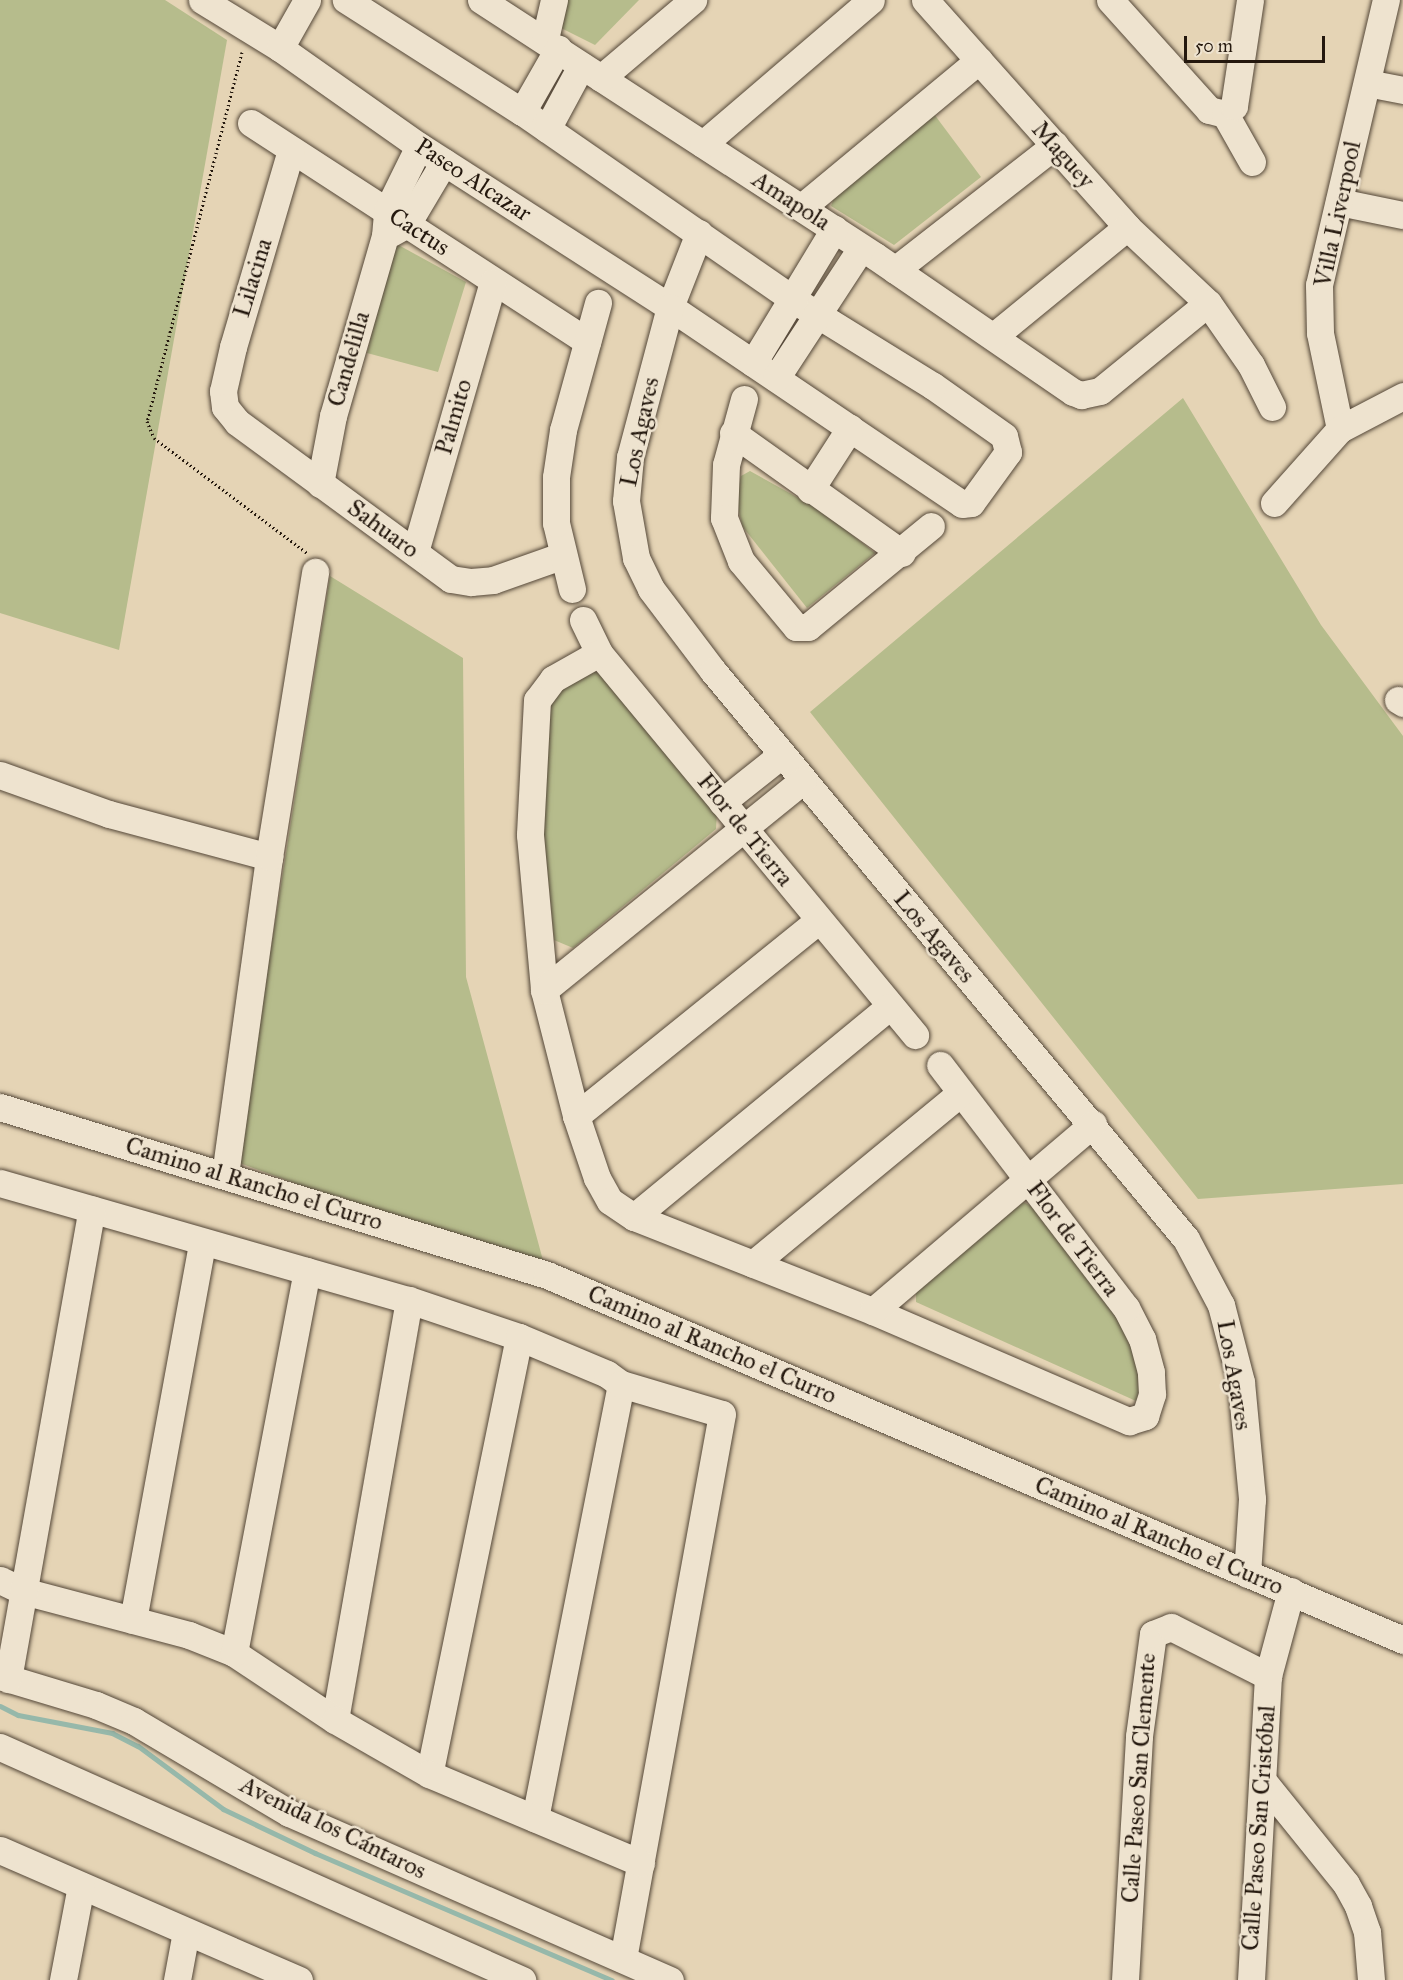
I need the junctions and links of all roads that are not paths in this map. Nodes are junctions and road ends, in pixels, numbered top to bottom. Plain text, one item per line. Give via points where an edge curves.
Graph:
1 (202, 0) edge
2 (307, 0) edge
3 (346, 0) edge
4 (482, 0) edge
5 (554, 0) edge
6 (693, 0) edge
7 (871, 0) edge
8 (925, 0) edge
9 (1110, 0) edge
10 (1250, 0) edge
11 (1386, 0) edge
12 (551, 44) junction
13 (280, 48) junction
14 (979, 60) junction
15 (591, 72) junction
16 (1367, 83) junction
17 (1403, 90) edge
18 (522, 112) junction
19 (1225, 114) junction
20 (251, 123) dead end
21 (547, 129) junction
22 (703, 144) junction
23 (1055, 145) junction
24 (419, 146) junction
25 (291, 150) junction
26 (444, 162) junction
27 (1252, 162) dead end
28 (1339, 202) junction
29 (802, 207) junction
30 (1403, 215) edge
31 (393, 224) junction
32 (1127, 226) junction
33 (834, 229) junction
34 (699, 233) junction
35 (861, 248) junction
36 (895, 270) junction
37 (493, 282) junction
38 (794, 300) junction
39 (598, 303) dead end
40 (1208, 303) junction
41 (670, 307) junction
42 (816, 314) junction
43 (994, 336) junction
44 (587, 341) junction
45 (753, 363) junction
46 (776, 378) junction
47 (1403, 396) edge
48 (744, 399) dead end
49 (225, 407) joint
50 (1272, 407) dead end
51 (850, 428) junction
52 (1340, 429) junction
53 (733, 433) junction
54 (320, 484) junction
55 (810, 490) junction
56 (1274, 503) dead end
57 (931, 526) dead end
58 (415, 552) junction
59 (902, 553) junction
60 (561, 556) junction
61 (315, 572) road end
62 (572, 589) dead end
63 (583, 620) dead end
64 (599, 653) junction
65 (781, 755) junction
66 (0, 775) edge
67 (802, 781) junction
68 (722, 802) junction
69 (744, 829) junction
70 (269, 857) junction
71 (818, 921) junction
72 (544, 990) junction
73 (889, 1007) junction
74 (915, 1035) dead end
75 (940, 1065) dead end
76 (959, 1094) junction
77 (0, 1107) edge
78 (576, 1116) junction
79 (1094, 1124) junction
80 (225, 1175) junction
81 (1027, 1179) junction
82 (0, 1183) edge
83 (92, 1209) junction
84 (634, 1217) junction
85 (202, 1243) junction
86 (753, 1264) junction
87 (307, 1271) junction
88 (409, 1300) junction
89 (873, 1311) junction
90 (519, 1337) junction
91 (621, 1384) junction
92 (1247, 1574) junction
93 (12, 1585) edge
94 (1292, 1591) junction
95 (133, 1620) junction
96 (1403, 1640) edge
97 (234, 1653) junction
98 (1268, 1676) junction
99 (4, 1677) edge
100 (335, 1720) junction
101 (0, 1747) edge
102 (429, 1774) junction
103 (1263, 1780) junction
104 (536, 1819) junction
105 (0, 1850) edge
106 (641, 1863) junction
107 (81, 1886) junction
108 (186, 1932) junction
109 (623, 1959) junction
110 (292, 1979) edge
111 (667, 1979) edge
112 (63, 1980) edge
113 (177, 1980) edge
114 (522, 1980) edge
115 (1125, 1980) edge
116 (1251, 1980) edge
117 (1371, 1980) edge

1 - 13 street, Paseo Alcazar
2 - 13 street
3 - 18 street
4 - 12 street, Amapola
5 - 12 street
6 - 15 street
7 - 22 street
8 - 14 street, Maguey
9 - 19 street via 1209,110
10 - 19 street via 1234,106
11 - 16 street, Villa Liverpool
12 - 15 street, Amapola
12 - 18 street
13 - 24 street, Paseo Alcazar
14 - 23 street, Maguey
14 - 29 street
15 - 21 street
15 - 22 street, Amapola
16 - 17 street
16 - 28 street, Villa Liverpool
18 - 21 street
19 - 27 street
20 - 25 street, Cactus
21 - 34 street
22 - 29 street, Amapola
23 - 32 street, Maguey
23 - 36 street
24 - 26 street, Paseo Alcazar
24 - 31 street
25 - 31 street, Cactus
25 - 49 street, Lilacina via 230,357
26 - 31 street
26 - 41 street, Paseo Alcazar
28 - 30 street
28 - 52 street, Villa Liverpool via 1319,285 1320,333
29 - 33 street, Amapola
31 - 37 street, Cactus
31 - 54 street, Candelilla via 333,416
32 - 40 street, Maguey
32 - 43 street
33 - 35 street, Amapola
33 - 38 street
34 - 38 street
34 - 41 street, Los Agaves
35 - 36 street, Amapola
35 - 42 street
36 - 43 street, Amapola
37 - 44 street, Cactus
37 - 58 street, Palmito
38 - 42 street
38 - 45 street
39 - 44 street
40 - 43 street, Amapola via 1100,391 1081,395
40 - 50 street, Maguey via 1251,365
41 - 45 street, Paseo Alcazar
41 - 65 street, Los Agaves via 630,458 626,501 629,530 636,558 651,589
42 - 46 street
42 - 51 street, Paseo Alcazar via 933,386 1004,436 1008,452 971,503 965,505
44 - 60 street via 563,430 556,477
45 - 46 street, Paseo Alcazar
46 - 51 street, Paseo Alcazar
47 - 52 street
48 - 53 street
49 - 54 street, Sahuaro via 237,422
51 - 55 street
52 - 56 street
53 - 55 street
53 - 59 street via 722,497 730,540 741,561 796,627 808,627
54 - 58 street, Sahuaro
55 - 59 street
57 - 59 street
58 - 60 street, Sahuaro via 451,579 471,582 493,580
60 - 62 street
61 - 70 street
63 - 64 street, Flor de Tierra
64 - 68 street, Flor de Tierra
64 - 72 street via 553,679 537,700 530,836
65 - 67 street, Los Agaves
65 - 68 street
66 - 70 street via 109,814
67 - 69 street
67 - 79 street, Los Agaves
68 - 69 street, Flor de Tierra
69 - 71 street, Flor de Tierra
69 - 72 street
70 - 80 street
71 - 73 street, Flor de Tierra
71 - 78 street
72 - 78 street
73 - 74 street, Flor de Tierra
73 - 84 street
75 - 76 street, Flor de Tierra
76 - 81 street, Flor de Tierra
76 - 86 street
77 - 80 street, Camino al Rancho el Curro
78 - 84 street via 597,1178 610,1201
79 - 81 street
79 - 92 street, Los Agaves via 1186,1239 1221,1305 1241,1382 1252,1499
80 - 92 street, Camino al Rancho el Curro via 547,1275
81 - 89 street
81 - 89 street, Flor de Tierra via 1126,1308 1142,1339 1152,1394 1145,1416 1129,1421
82 - 83 street
83 - 85 street
83 - 93 street
84 - 86 street
85 - 87 street
85 - 95 street
86 - 89 street
87 - 88 street
87 - 97 street
88 - 90 street
88 - 100 street
90 - 91 street via 607,1374
90 - 102 street
91 - 104 street
91 - 106 street via 722,1414
92 - 94 street, Camino al Rancho el Curro
93 - 95 street
93 - 99 street
94 - 96 street, Camino al Rancho el Curro
94 - 98 street, Calle Paseo San Cristóbal
95 - 97 street
97 - 100 street
98 - 103 street, Calle Paseo San Cristóbal
98 - 115 street, Calle Paseo San Clemente via 1171,1627 1153,1634 1139,1736
99 - 109 street, Avenida los Cántaros via 134,1721 289,1813
100 - 102 street
101 - 114 street
102 - 104 street
103 - 116 street, Calle Paseo San Cristóbal
103 - 117 street via 1354,1898 1367,1932
104 - 106 street
105 - 107 street
106 - 109 street
107 - 108 street
107 - 112 street
108 - 110 street
108 - 113 street
109 - 111 street, Avenida los Cántaros

